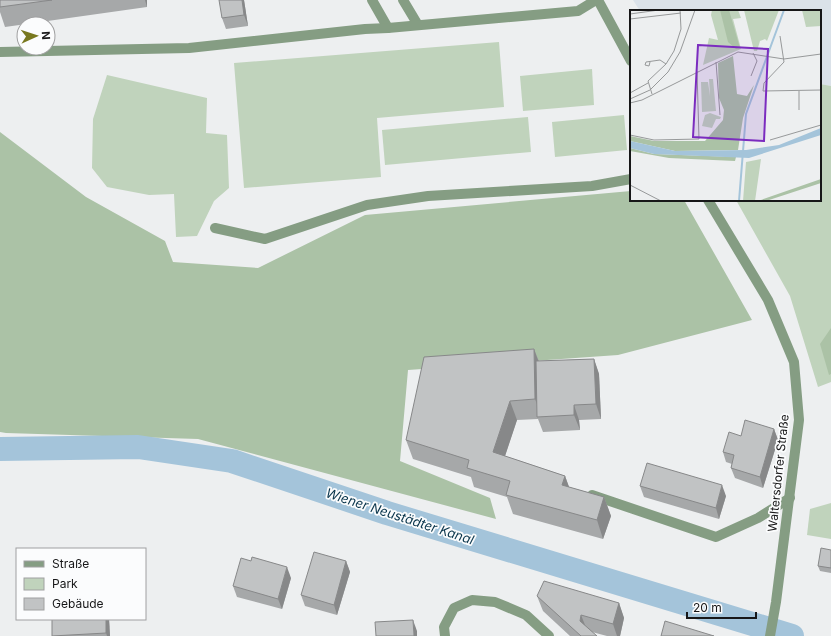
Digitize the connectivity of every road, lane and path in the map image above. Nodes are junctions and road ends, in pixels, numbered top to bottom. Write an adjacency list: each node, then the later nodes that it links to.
1 (372, 0): 5 (street)
2 (403, 0): 4 (street)
3 (597, 0): 4 (street); 7 (street)
4 (418, 26): 5 (street)
5 (388, 28): 6 (street)
6 (0, 52)
7 (630, 59)
8 (630, 179): 10 (street)
9 (709, 201): 12 (street, Waltersdorfer Straße)
10 (215, 228)
11 (583, 492): 12 (street)
12 (790, 498): 15 (street, Waltersdorfer Straße)
13 (445, 636): 14 (street)
14 (549, 636)
15 (770, 636)

